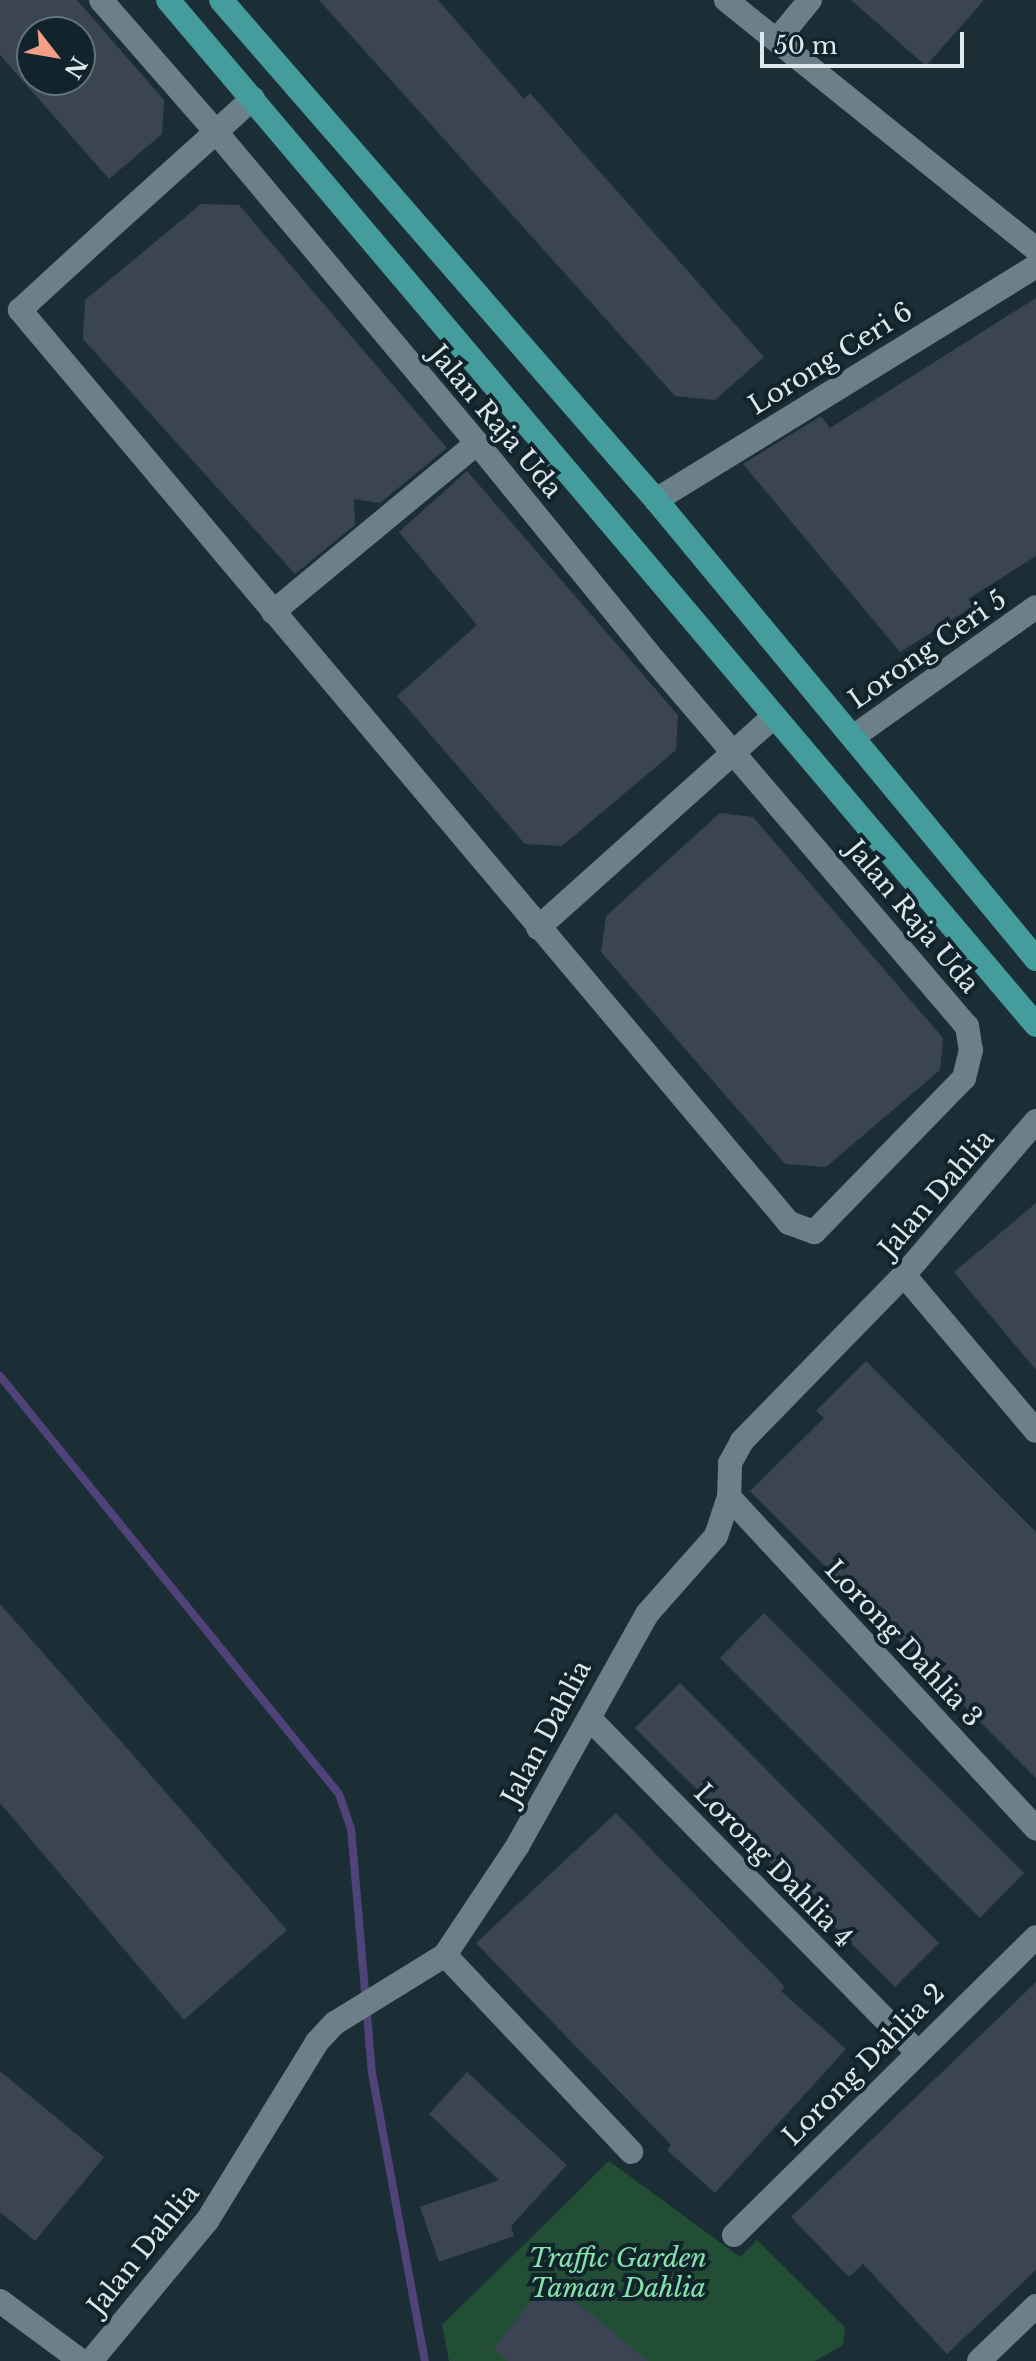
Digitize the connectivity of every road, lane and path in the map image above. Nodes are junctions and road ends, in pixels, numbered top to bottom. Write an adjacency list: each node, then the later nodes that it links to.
1 (101, 0): 8 (street, Jalan Raja Uda)
2 (168, 0): 7 (main road, Jalan Raja Uda)
3 (221, 0): 12 (main road)
4 (726, 0): 6 (street)
5 (810, 0): 6 (street)
6 (777, 40): 9 (street)
7 (253, 98): 8 (street); 15 (main road, Jalan Raja Uda)
8 (216, 132): 11 (street, Jalan Raja Uda); 14 (street, Jalan Raja Uda)
9 (1036, 249)
10 (1036, 266): 12 (street, Lorong Ceri 6)
11 (477, 443): 14 (street); 17 (street, Jalan Raja Uda)
12 (656, 500): 16 (main road)
13 (1036, 607): 16 (street, Lorong Ceri 5)
14 (273, 612): 18 (street, Jalan Raja Uda)
15 (773, 717): 17 (street); 20 (main road, Jalan Raja Uda)
16 (853, 737): 19 (main road)
17 (734, 752): 18 (street); 18 (street, Jalan Raja Uda)
18 (538, 928)
19 (1036, 959)
20 (1036, 1025)
21 (1036, 1121): 22 (street, Jalan Dahlia)
22 (904, 1275): 23 (street); 24 (street, Jalan Dahlia)
23 (1036, 1431)
24 (729, 1497): 25 (street, Jalan Dahlia); 26 (street, Lorong Dahlia 3)
25 (590, 1719): 28 (street, Jalan Dahlia); 29 (street, Lorong Dahlia 4)
26 (1036, 1829)
27 (1036, 1937): 29 (street, Lorong Dahlia 2)
28 (445, 1955): 30 (street); 36 (street, Jalan Dahlia)
29 (916, 2051): 31 (street, Lorong Dahlia 2)
30 (631, 2152)
31 (734, 2235)
32 (0, 2301): 35 (street)
33 (1036, 2306): 34 (street)
34 (992, 2357)
35 (81, 2361)
36 (91, 2361)

